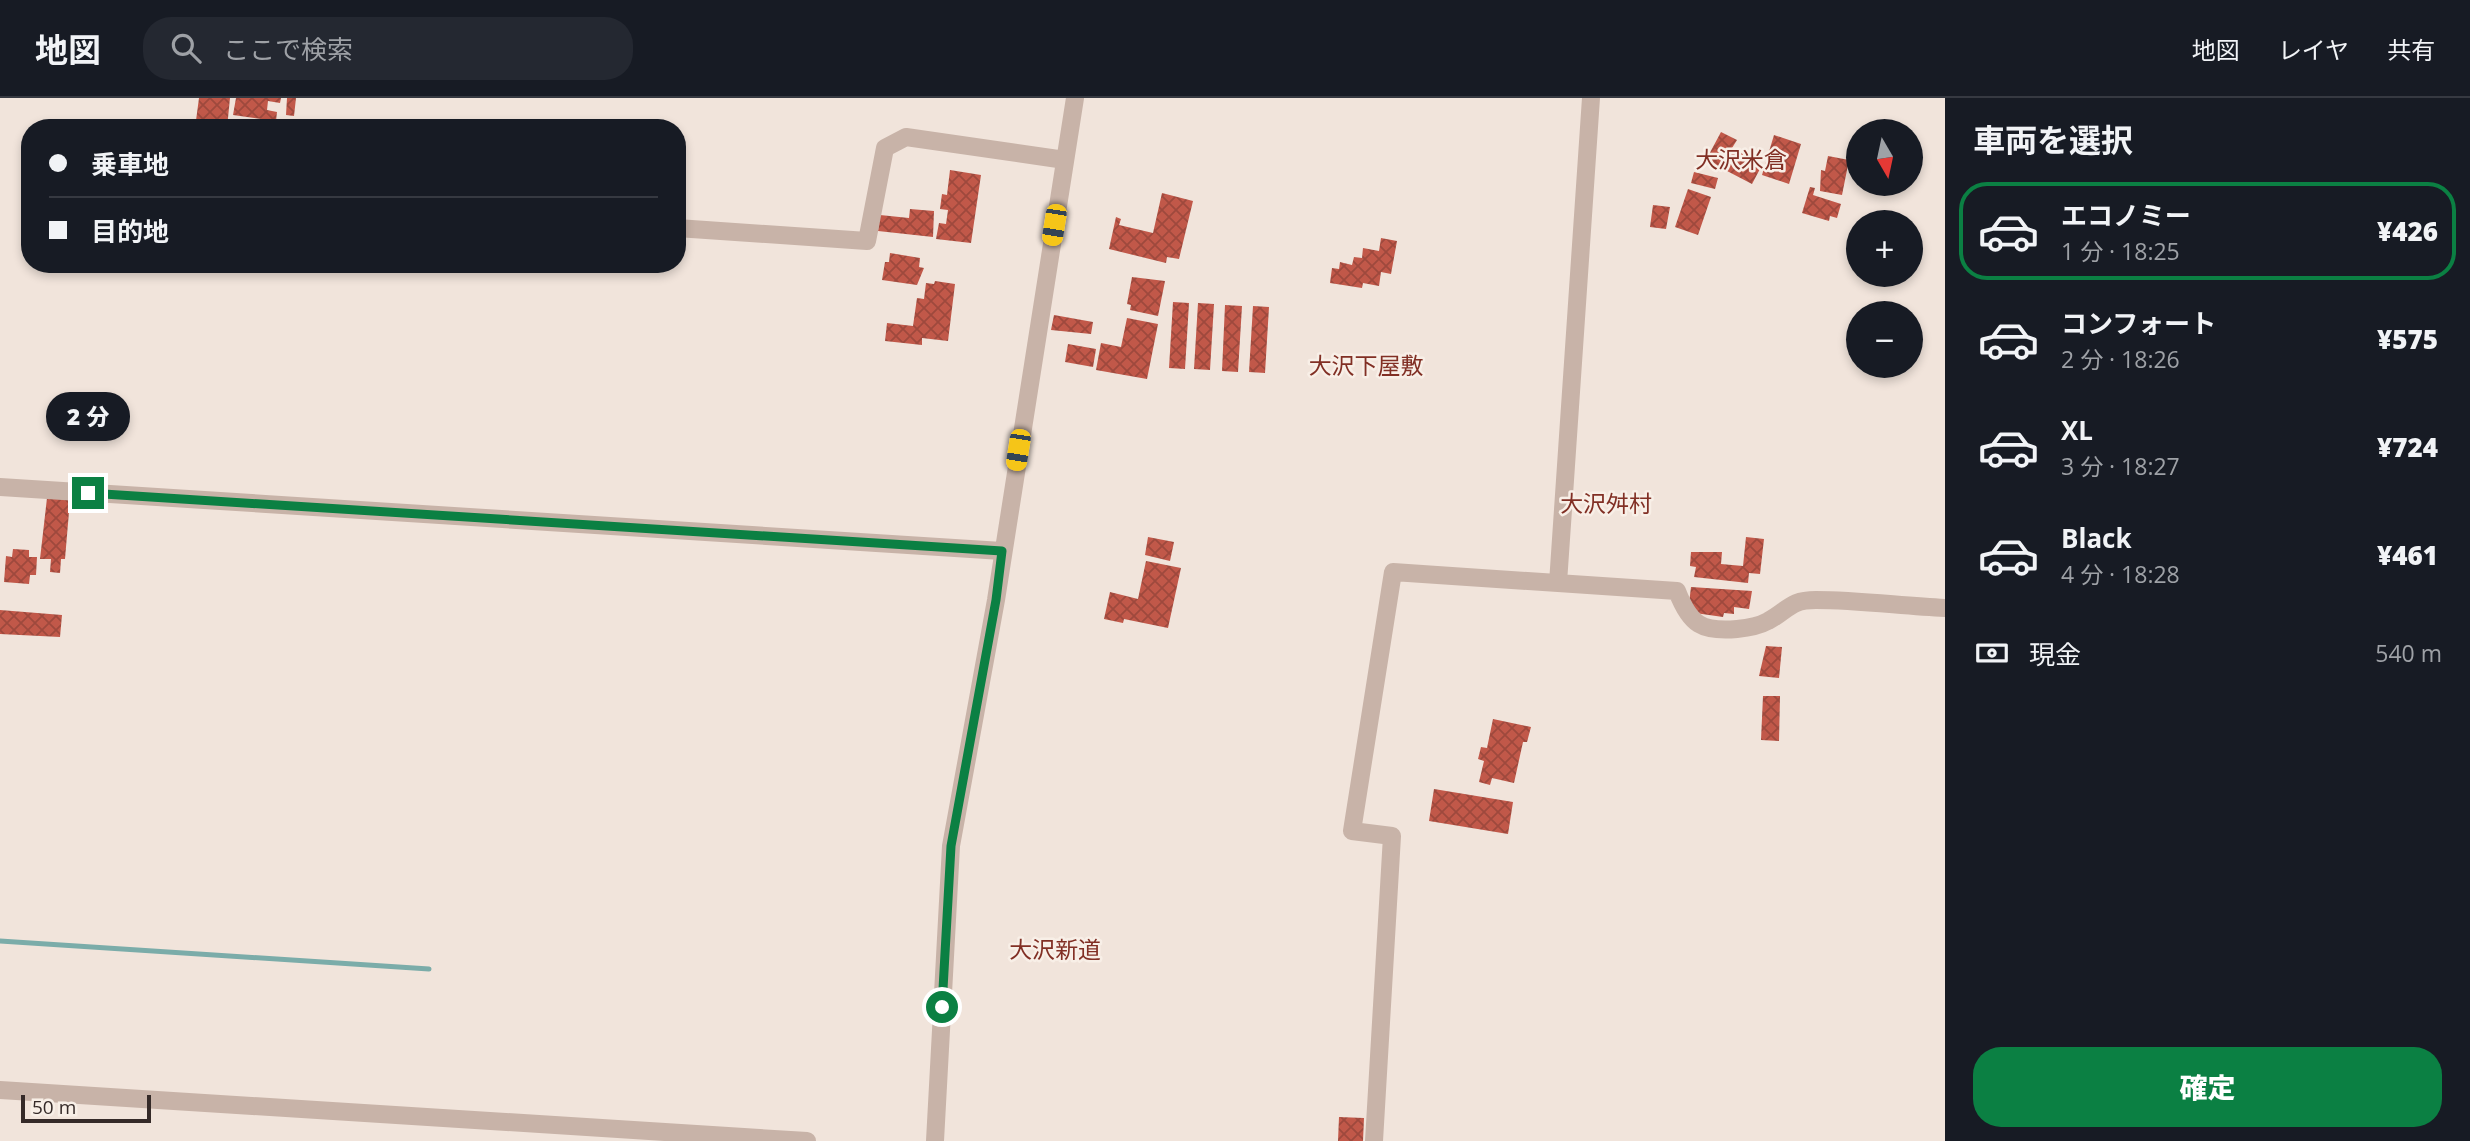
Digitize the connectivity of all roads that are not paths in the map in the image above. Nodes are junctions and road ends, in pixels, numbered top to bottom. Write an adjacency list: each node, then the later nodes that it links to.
1 (1075, 98): 3 (street)
2 (1591, 98): 7 (street)
3 (1065, 160): 4 (street); 6 (street)
4 (686, 229)
5 (0, 487): 6 (street)
6 (1002, 551): 11 (street)
7 (1558, 583): 8 (street); 12 (street)
8 (1945, 608)
9 (0, 1090): 10 (street)
10 (807, 1141)
11 (935, 1141)
12 (1374, 1141)

